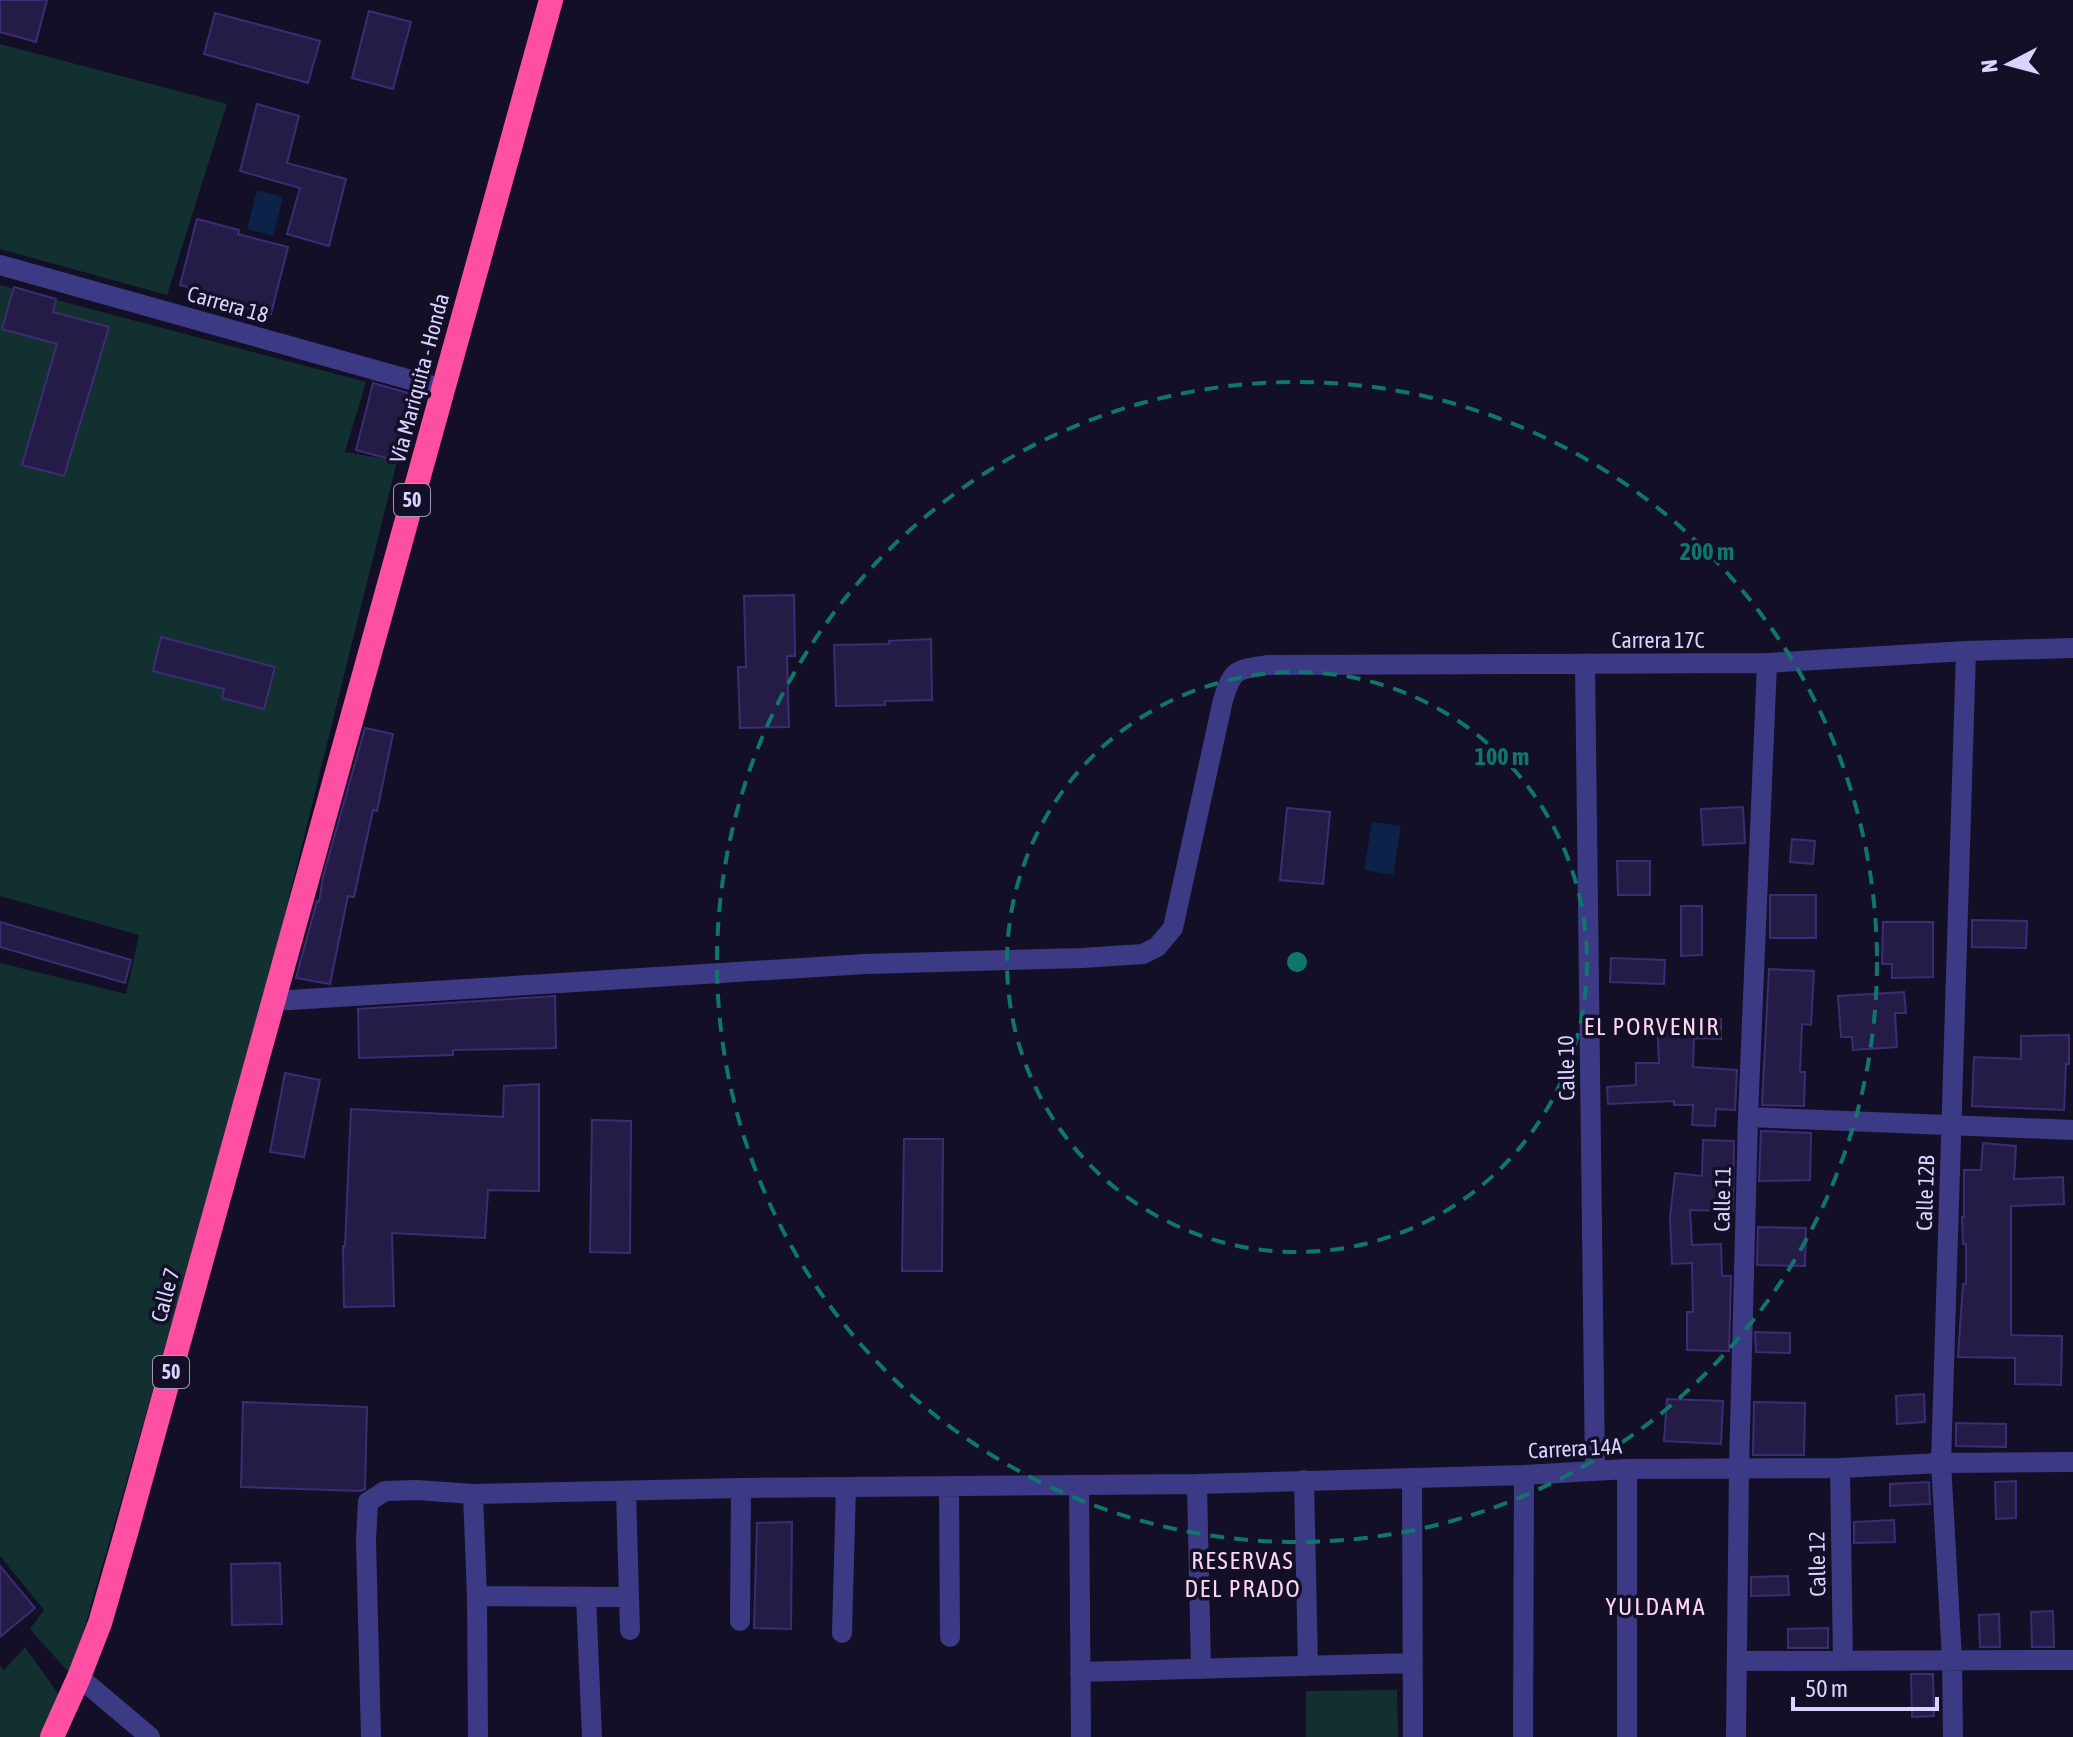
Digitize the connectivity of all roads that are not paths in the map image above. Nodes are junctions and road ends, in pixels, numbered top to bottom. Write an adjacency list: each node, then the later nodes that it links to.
1 (551, 0): 3 (highway, Vía Mariquita - Honda / 50)
2 (0, 265): 3 (street, Carrera 18)
3 (443, 389): 8 (highway, Vía Mariquita - Honda / 50)
4 (2073, 648): 5 (street, Carrera 17C)
5 (1966, 651): 6 (street, Carrera 17C); 10 (street, Calle 12B)
6 (1767, 663): 7 (street, Carrera 17C); 9 (street, Calle 11)
7 (1585, 664): 8 (street, Carrera 17C); 17 (street, Calle 10)
8 (274, 1001): 43 (highway, Calle 7 / 50)
9 (1748, 1117): 10 (street); 14 (street, Calle 11)
10 (1951, 1124): 11 (street); 13 (street, Calle 12B)
11 (2073, 1130)
12 (2073, 1462): 13 (street, Carrera 14A)
13 (1941, 1463): 15 (street, Carrera 14A); 35 (street, Calle 12B)
14 (1739, 1467): 15 (street, Carrera 14A); 16 (street, Carrera 14A); 38 (street, Calle 11)
15 (1840, 1468): 36 (street, Calle 12)
16 (1627, 1469): 17 (street, Carrera 14A); 52 (street)
17 (1595, 1471): 18 (street, Carrera 14A)
18 (1524, 1475): 19 (street, Carrera 14A); 51 (street)
19 (1412, 1478): 20 (street, Carrera 14A); 39 (street)
20 (1304, 1480): 21 (street, Carrera 14A); 40 (street)
21 (1197, 1484): 22 (street, Carrera 14A); 41 (street)
22 (1079, 1486): 24 (street, Carrera 14A); 42 (street)
23 (846, 1487): 24 (street, Carrera 14A); 25 (street, Carrera 14A); 33 (street)
24 (949, 1487): 34 (street)
25 (741, 1488): 26 (street, Carrera 14A); 31 (street)
26 (626, 1491): 27 (street, Carrera 14A); 30 (street)
27 (473, 1494): 28 (street); 46 (street, Carrera 14A)
28 (477, 1596): 29 (street); 47 (street)
29 (586, 1597): 30 (street); 48 (street)
30 (629, 1597): 32 (street)
31 (740, 1621)
32 (630, 1630)
33 (842, 1633)
34 (950, 1637)
35 (1952, 1659): 36 (street); 37 (street); 54 (street, Calle 12B)
36 (1843, 1660): 38 (street)
37 (2073, 1660)
38 (1737, 1661): 53 (street, Calle 11)
39 (1413, 1663): 40 (street); 50 (street)
40 (1308, 1666): 41 (street)
41 (1201, 1669): 42 (street)
42 (1080, 1672): 49 (street)
43 (79, 1677): 44 (highway, Calle 7 / 50); 45 (street)
44 (52, 1737)
45 (150, 1737)
46 (371, 1737)
47 (478, 1737)
48 (592, 1737)
49 (1081, 1737)
50 (1413, 1737)
51 (1523, 1737)
52 (1627, 1737)
53 (1736, 1737)
54 (1953, 1737)

